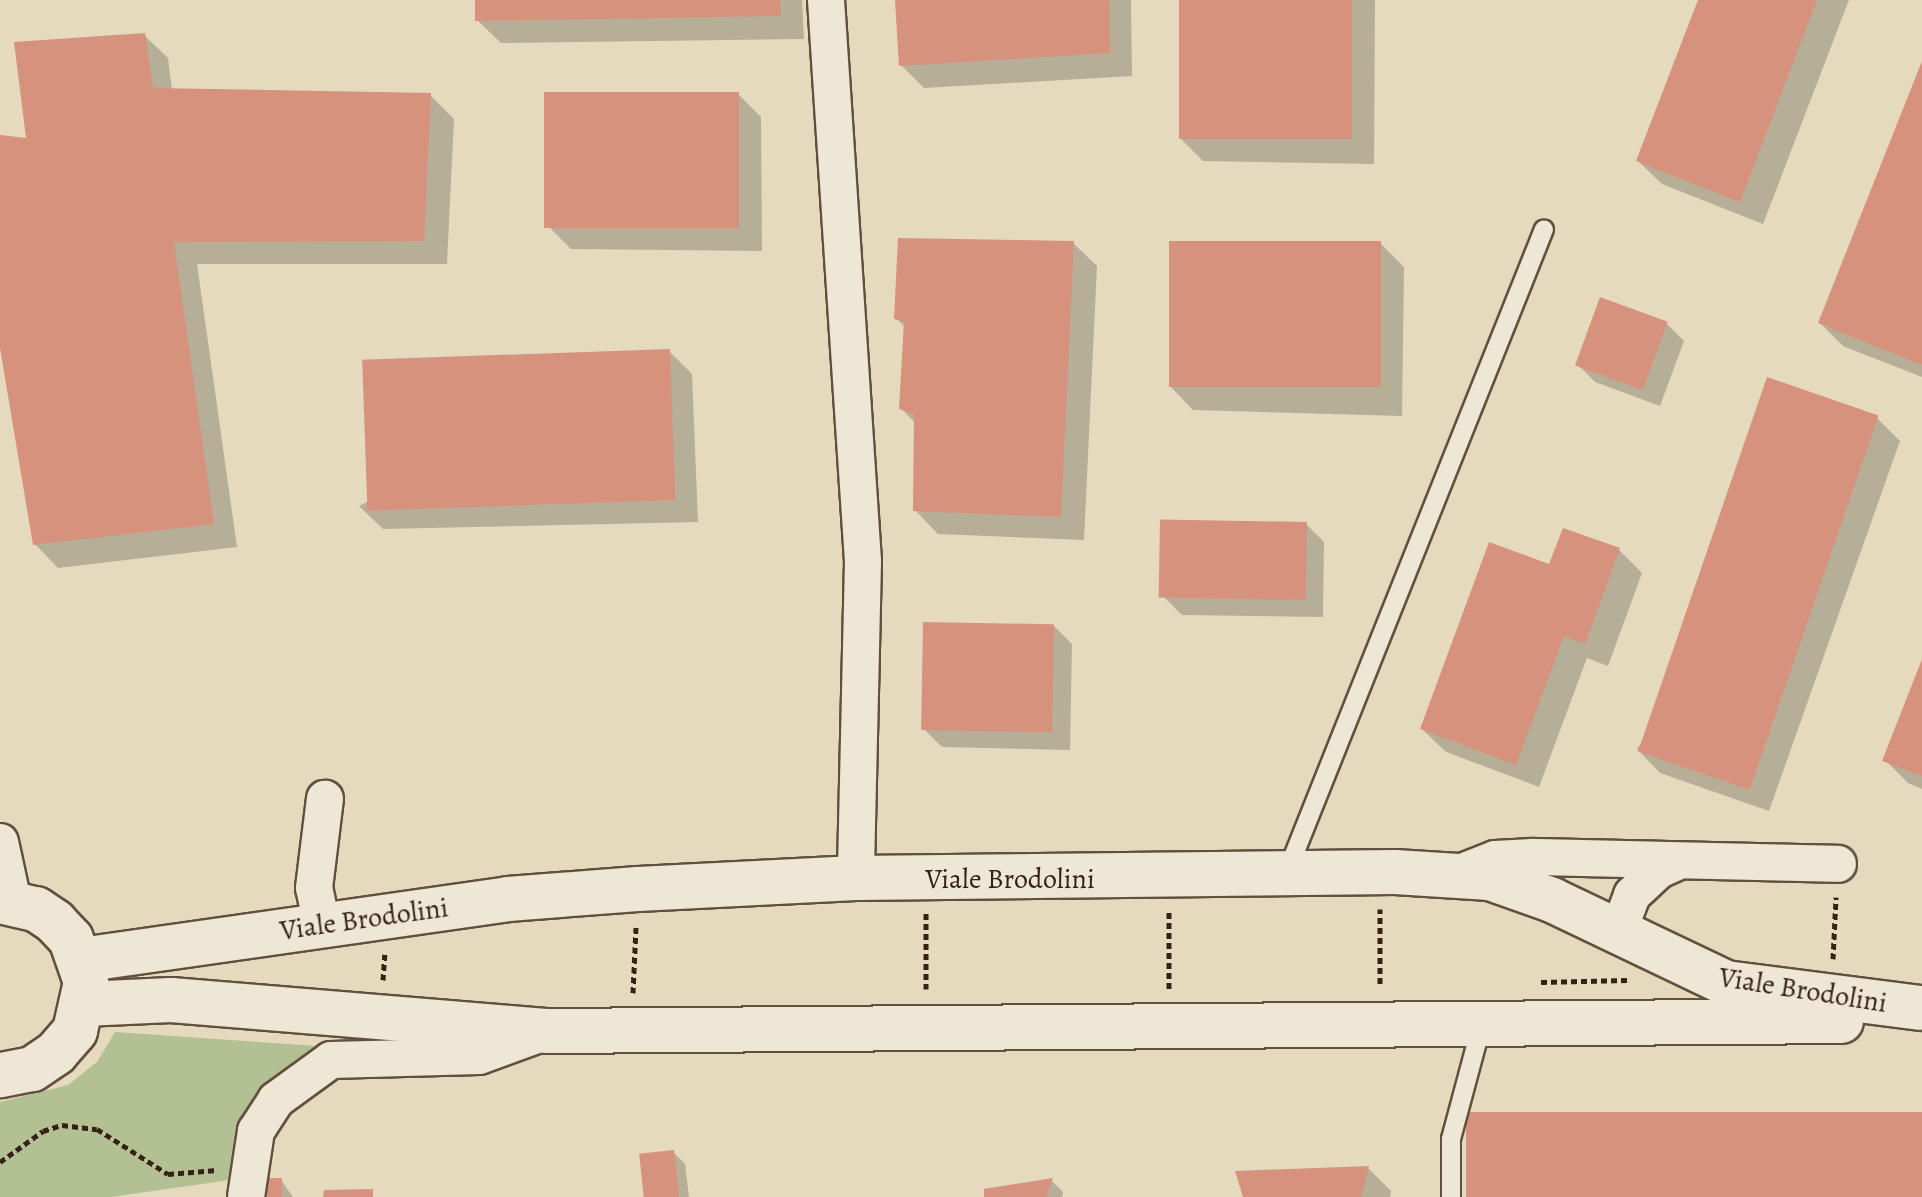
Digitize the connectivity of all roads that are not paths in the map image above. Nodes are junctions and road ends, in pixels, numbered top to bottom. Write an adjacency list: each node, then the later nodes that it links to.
1 (826, 0): 9 (street)
2 (1544, 229): 7 (lane)
3 (325, 799): 11 (street)
4 (0, 842): 10 (street)
5 (1675, 863): 6 (street); 8 (street); 12 (street)
6 (1838, 864)
7 (1287, 873): 8 (street, Viale Brodolini); 9 (street, Viale Brodolini)
8 (1455, 874): 12 (street, Viale Brodolini)
9 (856, 878): 11 (street, Viale Brodolini)
10 (6, 902): 13 (street)
11 (322, 925): 13 (street, Viale Brodolini)
12 (1618, 932): 15 (street, Viale Brodolini)
13 (81, 960): 14 (street)
14 (84, 1004): 17 (street, Viale Brodolini); 18 (street)
15 (1921, 1008): 16 (street, Viale Brodolini)
16 (1481, 1027): 17 (street, Viale Brodolini); 20 (lane)
17 (549, 1031): 19 (street)
18 (0, 1075)
19 (247, 1180)
20 (1451, 1197)

